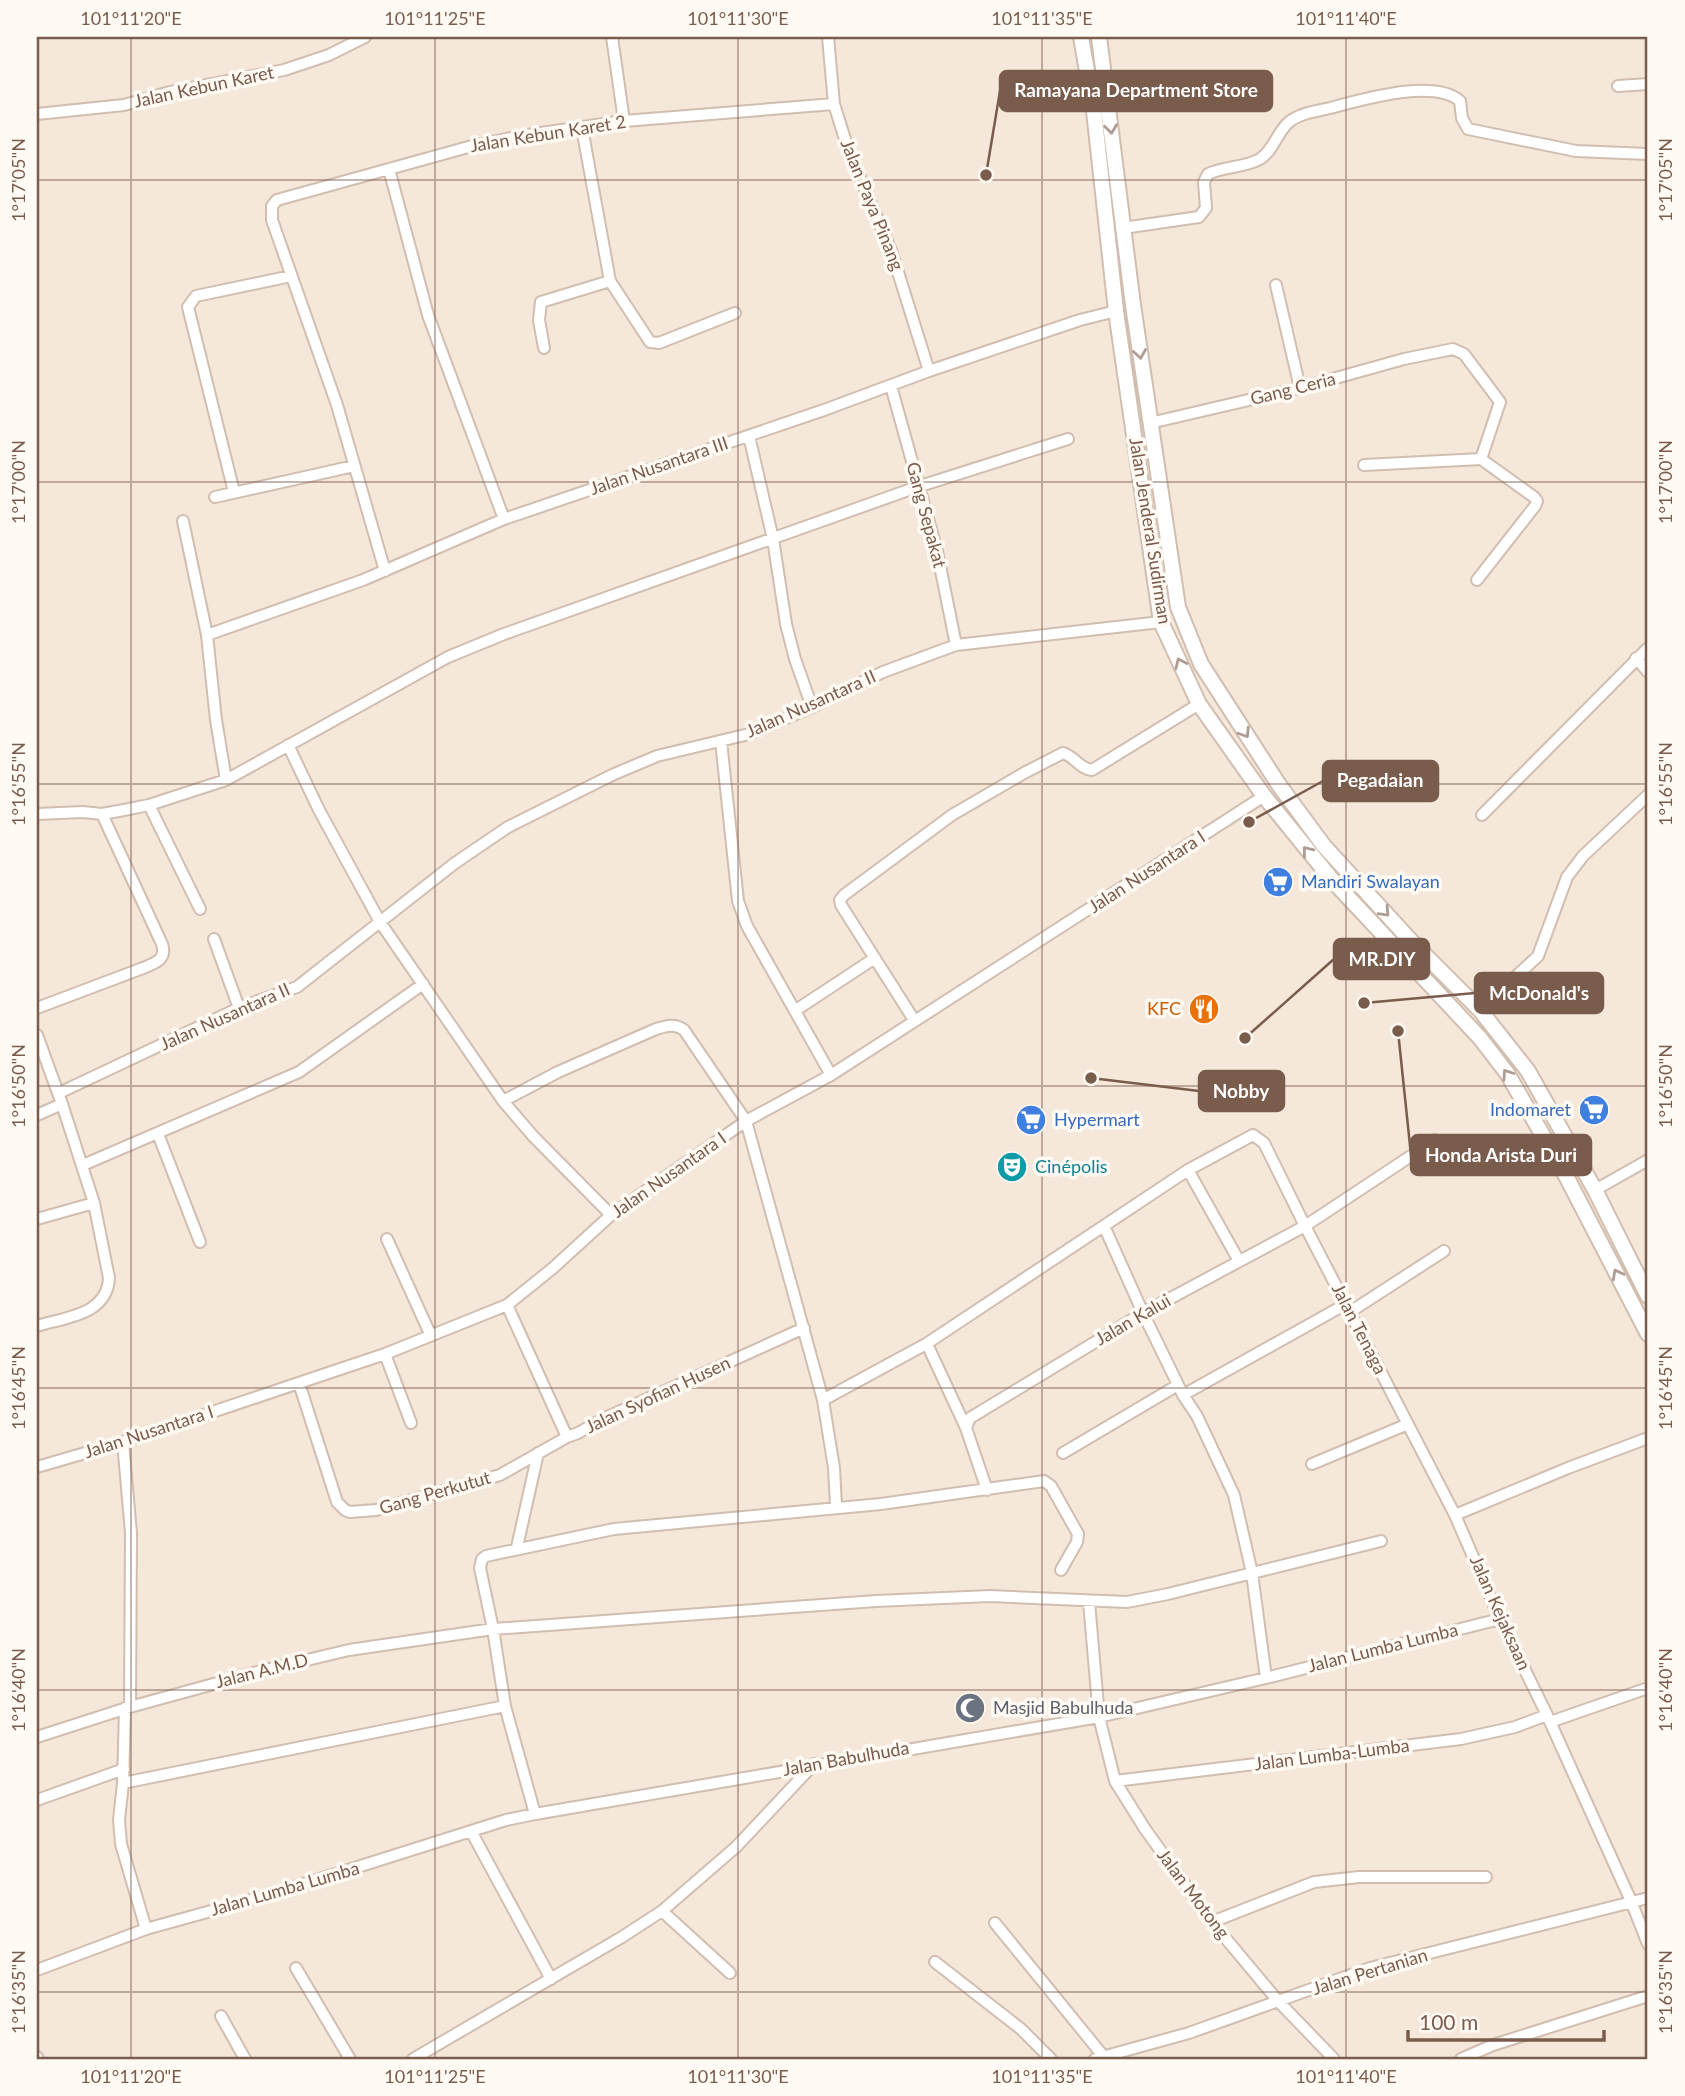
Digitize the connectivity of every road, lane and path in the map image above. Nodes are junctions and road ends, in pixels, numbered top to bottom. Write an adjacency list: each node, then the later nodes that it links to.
1 (365, 37): 9 (street, Jalan Kebun Karet)
2 (611, 37): 10 (street)
3 (828, 37): 8 (street, Jalan Paya Pinang)
4 (1081, 37): 18 (street, Jalan Jenderal Sudirman)
5 (1099, 37): 14 (street, Jalan Jenderal Sudirman, one-way to 14)
6 (1648, 84): 7 (street)
7 (1618, 86)
8 (834, 104): 10 (street, Jalan Kebun Karet 2); 21 (street, Jalan Paya Pinang)
9 (37, 114)
10 (624, 121): 11 (street, Jalan Kebun Karet 2)
11 (582, 128): 13 (street, Jalan Kebun Karet 2); 16 (street)
12 (1648, 154): 14 (street)
13 (389, 169): 15 (street, Jalan Kebun Karet 2); 35 (street)
14 (1123, 228): 24 (street, Jalan Jenderal Sudirman, one-way to 24)
15 (291, 276): 31 (street); 33 (street)
16 (610, 281): 19 (street); 20 (street)
17 (1276, 285): 23 (street)
18 (1116, 311): 21 (street, Jalan Nusantara III); 28 (street, Jalan Jenderal Sudirman)
19 (735, 313)
20 (544, 348)
21 (929, 371): 22 (street, Jalan Nusantara III)
22 (891, 386): 25 (street, Jalan Nusantara III); 32 (street, Gang Sepakat)
23 (1300, 388): 24 (street, Gang Ceria); 29 (street, Gang Ceria)
24 (1150, 423): 26 (street, Jalan Jenderal Sudirman)
25 (749, 436): 35 (street, Jalan Nusantara III); 37 (street)
26 (1152, 438): 28 (street); 65 (street, Jalan Jenderal Sudirman, one-way to 65)
27 (1068, 439): 32 (street)
28 (1135, 441): 40 (street, Jalan Jenderal Sudirman)
29 (1481, 460): 30 (street); 39 (street)
30 (1364, 465)
31 (354, 466): 33 (street); 38 (street)
32 (917, 487): 37 (street); 42 (street, Gang Sepakat)
33 (234, 492): 34 (street)
34 (215, 497)
35 (505, 519): 38 (street, Jalan Nusantara III)
36 (183, 521): 41 (street)
37 (773, 539): 47 (street); 49 (street)
38 (385, 571): 41 (street, Jalan Nusantara III)
39 (1477, 580)
40 (1161, 622): 42 (street, Jalan Nusantara II); 46 (street, Jalan Jenderal Sudirman, one-way to 40)
41 (206, 635): 50 (street)
42 (956, 645): 47 (street, Jalan Nusantara II)
43 (1648, 648): 44 (street)
44 (1636, 658): 45 (street); 56 (street)
45 (1648, 672)
46 (1199, 704): 52 (street, Jalan Jenderal Sudirman); 60 (street)
47 (813, 707): 48 (street, Jalan Nusantara II)
48 (721, 741): 58 (street, Jalan Nusantara II); 64 (street)
49 (288, 745): 50 (street); 58 (street)
50 (226, 780): 53 (street)
51 (1648, 795): 65 (street)
52 (1264, 796): 66 (street, Jalan Nusantara I); 74 (street, Jalan Jenderal Sudirman, one-way to 52)
53 (149, 806): 55 (street); 57 (street)
54 (37, 814): 55 (street)
55 (102, 814): 62 (street)
56 (1482, 816)
57 (200, 909)
58 (380, 922): 61 (street); 63 (street, Jalan Nusantara II)
59 (214, 939): 63 (street)
60 (875, 958): 64 (street); 66 (street)
61 (423, 984): 70 (street); 75 (street)
62 (37, 1008)
63 (239, 1008): 69 (street, Jalan Nusantara II)
64 (796, 1010): 68 (street)
65 (1480, 1010): 73 (street, Jalan Jenderal Sudirman)
66 (914, 1020): 68 (street, Jalan Nusantara I)
67 (37, 1035): 69 (street)
68 (831, 1075): 72 (street, Jalan Nusantara I)
69 (61, 1098): 71 (street, Jalan Nusantara II); 78 (street)
70 (503, 1101): 72 (street); 82 (street)
71 (37, 1115)
72 (746, 1121): 82 (street, Jalan Nusantara I); 95 (street)
73 (1557, 1122): 74 (street); 80 (street, Jalan Jenderal Sudirman)
74 (1541, 1129): 96 (street, Jalan Jenderal Sudirman, one-way to 74)
75 (158, 1134): 78 (street); 87 (street)
76 (1435, 1140): 85 (street, Jalan Kalui)
77 (1648, 1160): 80 (street)
78 (83, 1165): 81 (street)
79 (1188, 1170): 84 (street); 85 (street, Jalan Tenaga); 89 (street)
80 (1595, 1190): 90 (street, Jalan Jenderal Sudirman)
81 (94, 1203): 83 (street); 94 (street)
82 (611, 1215): 91 (street, Jalan Nusantara I)
83 (37, 1219)
84 (1104, 1226): 93 (street); 98 (street)
85 (1305, 1226): 89 (street, Jalan Kalui); 92 (street, Jalan Tenaga)
86 (387, 1239): 97 (street)
87 (200, 1242)
88 (1444, 1251): 92 (street)
89 (1239, 1261): 93 (street, Jalan Kalui)
90 (1648, 1296)
91 (507, 1305): 97 (street, Jalan Nusantara I); 106 (street, Jalan Syofian Husen)
92 (1348, 1308): 101 (street); 104 (street, Jalan Tenaga)
93 (1143, 1313): 101 (street); 105 (street, Jalan Kalui)
94 (37, 1326)
95 (804, 1328): 102 (street); 106 (street, Jalan Syofian Husen)
96 (1648, 1334)
97 (431, 1336): 99 (street, Jalan Nusantara I)
98 (927, 1344): 102 (street); 105 (street)
99 (385, 1354): 100 (street, Jalan Nusantara I); 103 (street)
100 (299, 1382): 108 (street, Jalan Nusantara I); 109 (street, Gang Perkutut)
101 (1181, 1390): 110 (street); 119 (street)
102 (823, 1400): 114 (street)
103 (411, 1423)
104 (1408, 1424): 111 (street); 115 (street, Jalan Tenaga)
105 (966, 1425): 113 (street)
106 (567, 1437): 109 (street, Gang Perkutut)
107 (1648, 1438): 115 (street)
108 (123, 1442): 112 (street, Jalan Nusantara I); 126 (street)
109 (538, 1453): 117 (street)
110 (1063, 1453)
111 (1312, 1464)
112 (37, 1467)
113 (987, 1490): 114 (street); 118 (street)
114 (836, 1506): 117 (street)
115 (1455, 1515): 121 (street, Jalan Kejaksaan)
116 (1381, 1541): 119 (street, Jalan A.M.D)
117 (517, 1548): 122 (street)
118 (1061, 1570)
119 (1252, 1573): 120 (street, Jalan A.M.D); 123 (street)
120 (1089, 1602): 122 (street, Jalan A.M.D); 127 (street, Jalan Motong)
121 (1500, 1619): 123 (street, Jalan Lumba Lumba); 128 (street, Jalan Kejaksaan)
122 (493, 1629): 125 (street); 126 (street, Jalan A.M.D)
123 (1266, 1678): 127 (street, Jalan Babulhuda)
124 (1648, 1688): 128 (street, Jalan Lumba-Lumba)
125 (505, 1706): 133 (street); 135 (street)
126 (127, 1707): 129 (street, Jalan A.M.D); 131 (street)
127 (1099, 1717): 130 (street, Jalan Babulhuda); 132 (street, Jalan Motong)
128 (1549, 1718): 132 (street, Jalan Lumba-Lumba); 139 (street, Jalan Kejaksaan)
129 (37, 1737)
130 (815, 1764): 135 (street, Jalan Babulhuda); 140 (street)
131 (124, 1769): 133 (street); 134 (street)
132 (1115, 1781): 141 (street, Jalan Motong)
133 (123, 1783): 143 (street)
134 (37, 1800)
135 (535, 1814): 136 (street, Jalan Lumba Lumba)
136 (471, 1831): 143 (street, Jalan Lumba Lumba); 149 (street)
137 (1486, 1877): 141 (street)
138 (1648, 1898): 139 (street, Jalan Pertanian)
139 (1632, 1901): 144 (street, Jalan Kejaksaan); 151 (street, Jalan Pertanian)
140 (662, 1911): 148 (street); 149 (street)
141 (1212, 1922): 151 (street, Jalan Motong)
142 (995, 1923): 153 (street)
143 (146, 1929): 147 (street, Jalan Lumba Lumba)
144 (1648, 1944)
145 (935, 1962): 157 (street)
146 (296, 1968): 155 (street)
147 (37, 1970)
148 (730, 1973)
149 (551, 1979): 156 (street)
150 (1648, 1996): 159 (street)
151 (1278, 2001): 153 (street, Jalan Pertanian); 158 (street, Jalan Motong)
152 (221, 2016): 154 (street)
153 (1099, 2058)
154 (245, 2059)
155 (350, 2059)
156 (413, 2059)
157 (1051, 2059)
158 (1334, 2059)
159 (1461, 2059)

